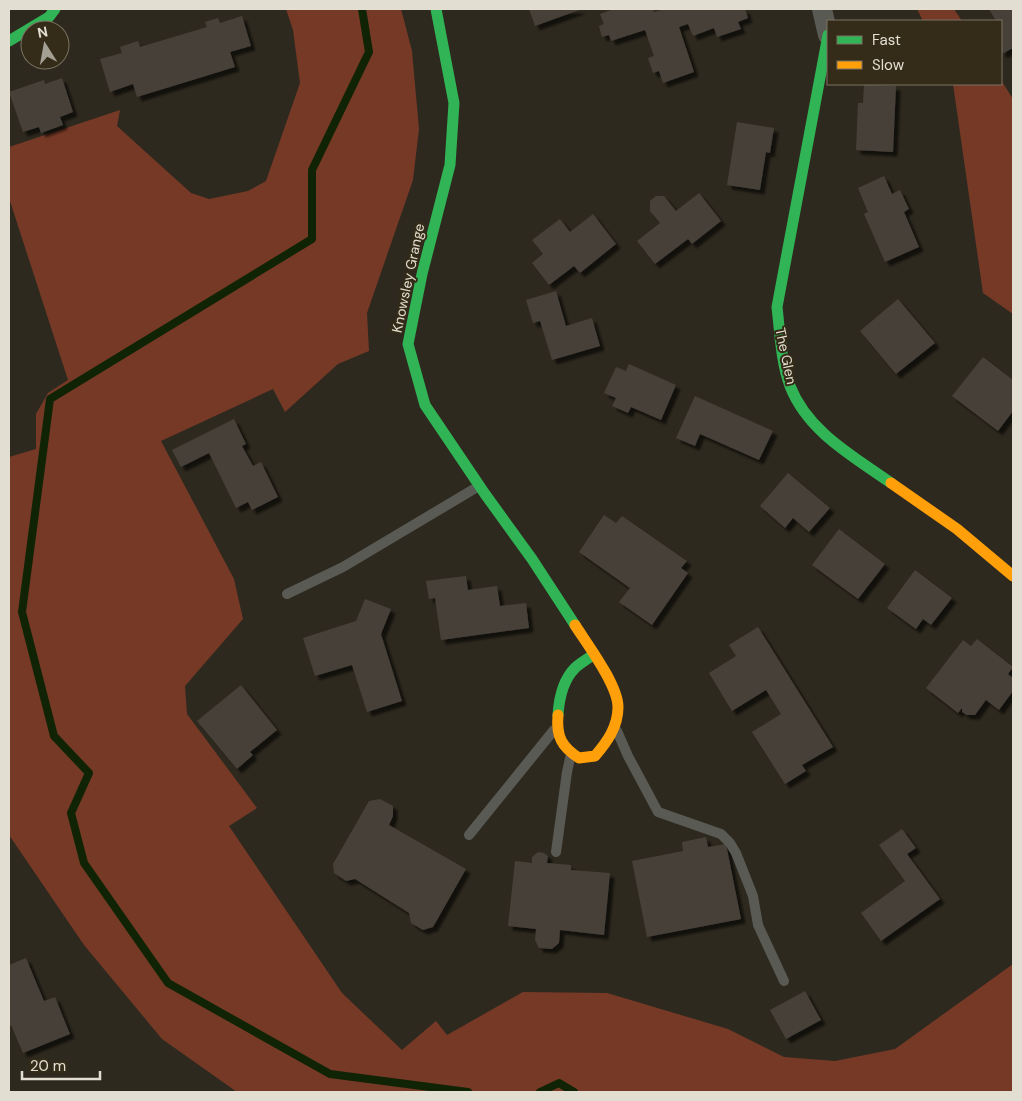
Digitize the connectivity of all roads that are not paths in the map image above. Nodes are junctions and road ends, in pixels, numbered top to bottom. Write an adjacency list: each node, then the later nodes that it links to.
1 (55, 9): 6 (street)
2 (436, 9): 7 (street, Knowsley Grange)
3 (822, 9): 4 (street, The Glen)
4 (827, 31)
5 (827, 40): 8 (street, The Glen)
6 (9, 41)
7 (480, 486): 9 (lane); 10 (street, Knowsley Grange)
8 (1013, 576)
9 (287, 594)
10 (594, 654): 11 (street, Knowsley Grange); 12 (street)
11 (615, 725): 13 (street, Knowsley Grange); 16 (lane)
12 (557, 727): 13 (street); 14 (lane)
13 (572, 753): 15 (lane)
14 (469, 835)
15 (556, 852)
16 (784, 981)

